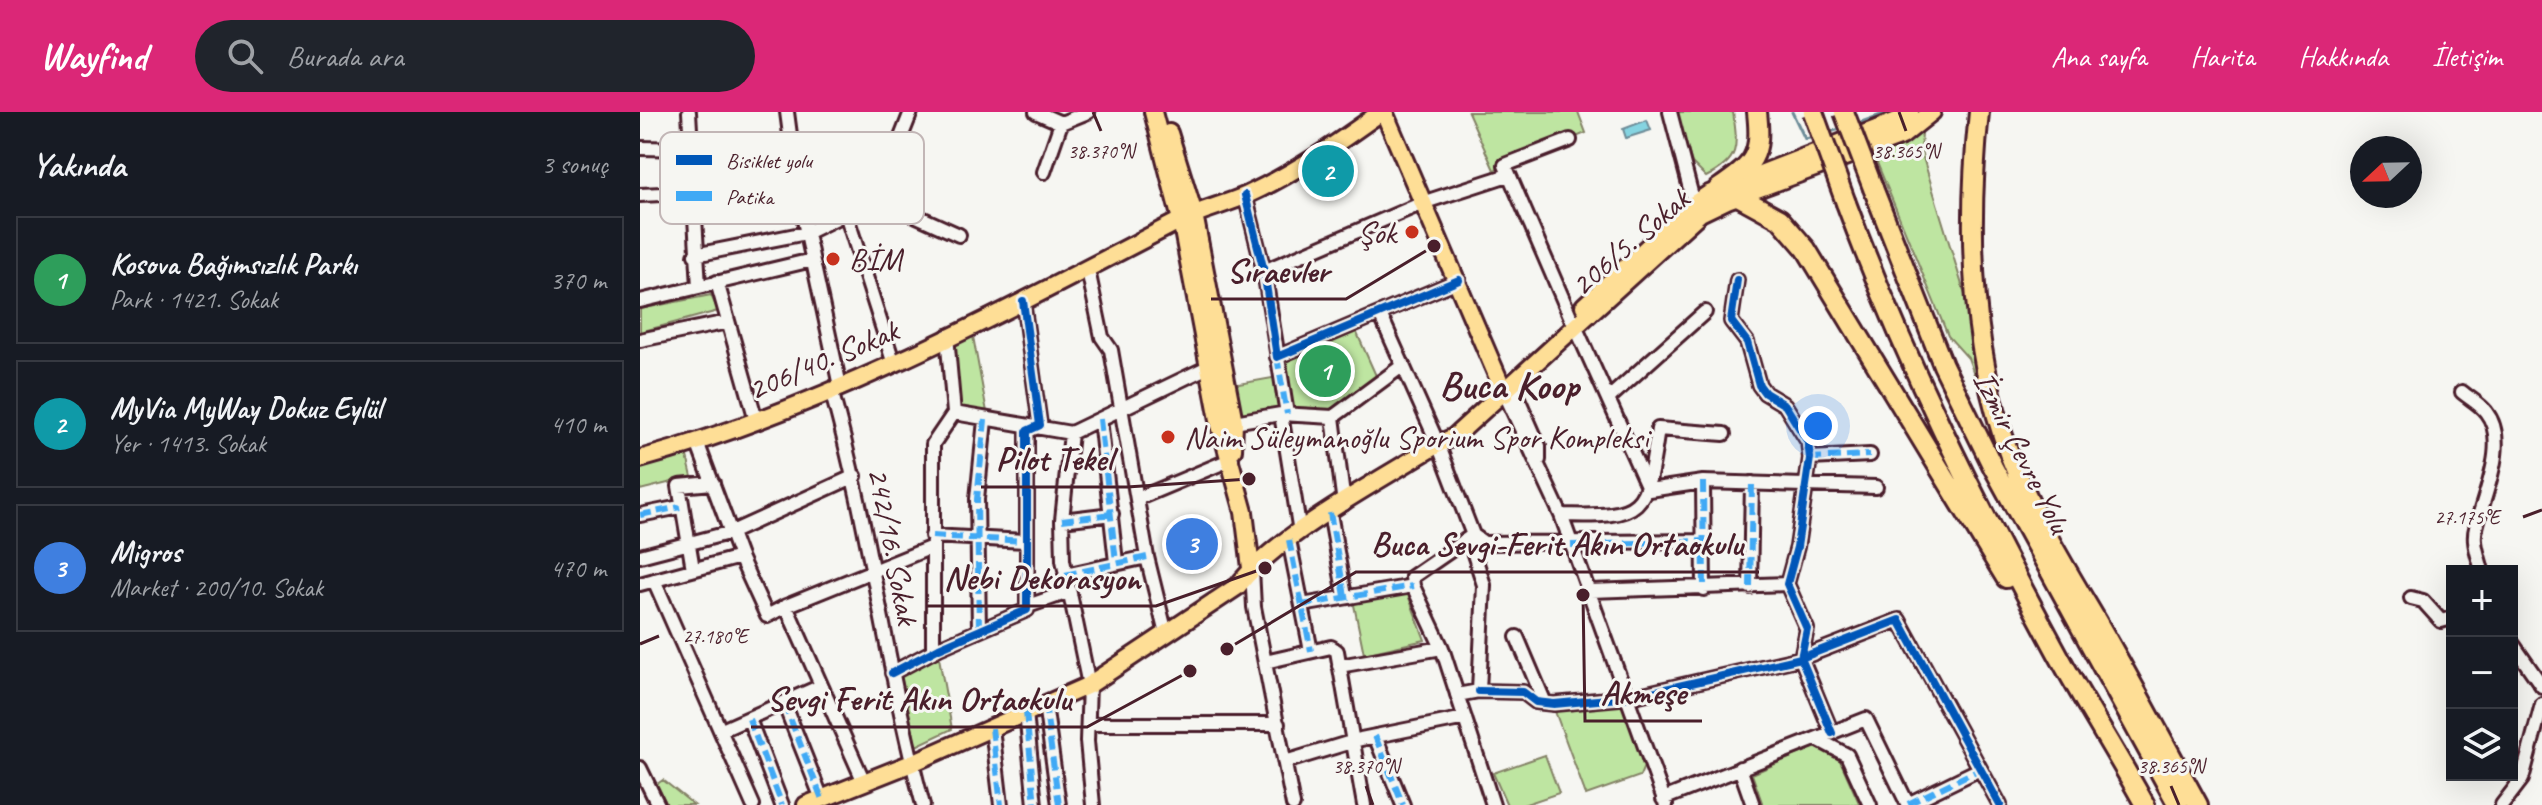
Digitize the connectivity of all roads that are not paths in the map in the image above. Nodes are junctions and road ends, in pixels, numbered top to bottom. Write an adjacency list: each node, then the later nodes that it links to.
1 (689, 112): 17 (street)
2 (787, 112): 18 (street, 242/16. Sokak)
3 (911, 112): 19 (street)
4 (1036, 112): 16 (street)
5 (1088, 112): 16 (street)
6 (1153, 112): 32 (main road)
7 (1163, 112): 32 (main road)
8 (1383, 112): 28 (main road); 30 (main road)
9 (1670, 112): 31 (street)
10 (1757, 112): 25 (highway)
11 (1813, 112): 132 (highway, İzmir Çevre Yolu, bridge)
12 (1844, 112): 185 (highway, İzmir Çevre Yolu, bridge)
13 (1910, 112): 25 (main road, 206/5. Sokak)
14 (1932, 112): 29 (main road, 206/5. Sokak)
15 (1979, 112): 186 (highway)
16 (1061, 123): 23 (street)
17 (690, 132)
18 (790, 132)
19 (903, 132)
20 (1570, 140): 24 (street)
21 (640, 148): 22 (street)
22 (660, 148)
23 (1044, 172)
24 (1508, 175): 30 (street); 53 (street)
25 (1718, 189): 31 (main road, 206/5. Sokak)
26 (640, 195): 27 (street)
27 (660, 195)
28 (1245, 195): 32 (main road); 43 (street)
29 (1738, 196): 53 (main road, 206/5. Sokak); 132 (highway)
30 (1425, 202): 43 (street); 44 (main road)
31 (1694, 204): 53 (main road, 206/5. Sokak)
32 (1187, 217): 42 (main road); 58 (main road); 71 (main road)
33 (924, 219): 39 (street)
34 (693, 224): 40 (street)
35 (804, 224): 38 (street, 242/16. Sokak)
36 (825, 224): 38 (street)
37 (849, 224): 57 (street)
38 (806, 233): 40 (street); 41 (street, 242/16. Sokak)
39 (959, 235)
40 (695, 255): 47 (street)
41 (812, 260): 46 (street); 61 (street, 242/16. Sokak)
42 (1088, 270): 49 (main road, 206/40. Sokak); 64 (street)
43 (1264, 271): 56 (street)
44 (1459, 280): 51 (street); 60 (main road)
45 (1737, 280): 78 (street)
46 (717, 282): 47 (street); 52 (street)
47 (699, 287): 48 (street)
48 (640, 301)
49 (1023, 301): 54 (main road, 206/40. Sokak); 72 (street)
50 (1705, 312): 63 (street)
51 (1380, 314): 56 (street); 59 (street)
52 (728, 322): 55 (street); 69 (street)
53 (1574, 323): 60 (main road, 206/5. Sokak); 63 (street)
54 (947, 336): 57 (main road, 206/40. Sokak); 65 (street)
55 (640, 340)
56 (1277, 357): 66 (street)
57 (893, 361): 61 (main road, 206/40. Sokak)
58 (1210, 366): 64 (street); 80 (main road)
59 (1402, 366): 67 (street); 76 (street)
60 (1507, 385): 76 (main road, 206/5. Sokak); 93 (street)
61 (835, 388): 69 (main road, 206/40. Sokak); 81 (street, 242/16. Sokak)
62 (2462, 392): 108 (street)
63 (1609, 398): 87 (street)
64 (1123, 406): 68 (street); 88 (street)
65 (954, 413): 70 (street); 101 (street)
66 (1284, 414): 67 (street); 71 (street); 97 (street)
67 (1333, 417): 90 (street)
68 (1100, 419): 73 (street); 91 (street)
69 (756, 420): 75 (main road, 206/40. Sokak)
70 (985, 420): 72 (street); 98 (street)
71 (1234, 422): 80 (main road)
72 (1040, 425): 73 (street); 99 (street)
73 (1071, 433): 94 (street)
74 (1724, 434): 87 (street)
75 (697, 442): 79 (main road, 206/40. Sokak); 83 (street)
76 (1438, 444): 90 (main road, 206/5. Sokak); 96 (street)
77 (1870, 455): 78 (street)
78 (1810, 458): 85 (street)
79 (640, 459)
80 (1232, 459): 88 (street); 109 (main road)
81 (855, 476): 95 (street); 111 (street, 242/16. Sokak)
82 (1703, 482): 84 (street); 87 (street); 100 (street)
83 (713, 483): 89 (street); 95 (street)
84 (1752, 483): 85 (street); 117 (street)
85 (1805, 487): 86 (street); 115 (street)
86 (1876, 487)
87 (1649, 490): 93 (street)
88 (1139, 498): 106 (street)
89 (680, 507): 92 (street); 103 (street)
90 (1337, 509): 97 (main road, 206/5. Sokak); 121 (street)
91 (1112, 514): 94 (street); 107 (street)
92 (640, 515)
93 (1561, 515): 102 (street)
94 (1062, 520): 112 (street)
95 (732, 532): 103 (street); 105 (street)
96 (1473, 535): 102 (street); 116 (street); 142 (street)
97 (1294, 536): 109 (main road, 206/5. Sokak); 123 (street)
98 (977, 538): 99 (street); 101 (street); 127 (street)
99 (1025, 541): 125 (street)
100 (1702, 541): 102 (street); 118 (street)
101 (932, 542): 111 (street); 131 (street)
102 (1571, 545): 119 (street)
103 (687, 546): 104 (street); 110 (street)
104 (640, 556)
105 (740, 557): 110 (street); 124 (street)
106 (1147, 557): 107 (street); 128 (street)
107 (1116, 562): 112 (street)
108 (2480, 565)
109 (1251, 568): 128 (main road, 206/5. Sokak); 136 (street)
110 (693, 569): 113 (street)
111 (870, 570): 124 (street); 138 (street, 242/16. Sokak)
112 (1065, 575): 120 (street)
113 (654, 580): 114 (street); 155 (street)
114 (640, 584)
115 (1787, 584): 117 (street); 135 (street)
116 (1413, 586): 121 (street); 130 (street)
117 (1750, 587): 118 (street)
118 (1704, 589): 119 (street)
119 (1590, 591): 144 (street)
120 (1068, 592): 125 (street); 139 (street)
121 (1345, 596): 123 (street)
122 (2411, 598): 126 (street)
123 (1302, 605): 133 (street)
124 (786, 606): 140 (street)
125 (1028, 608): 127 (street)
126 (2446, 620)
127 (979, 629): 131 (street)
128 (1166, 634): 139 (main road, 206/5. Sokak)
129 (1517, 637): 146 (street)
130 (1442, 648): 137 (street); 143 (street)
131 (933, 650): 138 (street)
132 (2056, 650): 184 (highway, İzmir Çevre Yolu)
133 (1311, 651): 136 (street); 137 (street)
134 (2518, 652): 141 (street)
135 (1801, 658): 144 (street); 156 (street); 164 (street)
136 (1265, 662): 153 (street)
137 (1339, 666): 159 (street)
138 (892, 673): 161 (street, 242/16. Sokak)
139 (1089, 685): 147 (main road, 206/5. Sokak); 152 (street)
140 (821, 686): 145 (street); 165 (street)
141 (2542, 686)
142 (1479, 691): 143 (street); 146 (street)
143 (1457, 695): 150 (street)
144 (1630, 697): 146 (street); 167 (street)
145 (784, 703): 151 (street); 166 (street)
146 (1545, 703)
147 (1045, 704): 149 (main road, 206/5. Sokak); 174 (street)
148 (2542, 704): 187 (street)
149 (1026, 712): 154 (main road, 206/5. Sokak); 173 (street)
150 (1465, 718): 157 (street); 179 (street)
151 (749, 719): 155 (street); 170 (street)
152 (1090, 724): 153 (street); 175 (street)
153 (1278, 724): 160 (street)
154 (992, 728): 161 (main road, 206/5. Sokak); 172 (street)
155 (722, 730): 169 (street)
156 (1832, 733): 158 (street); 182 (street)
157 (1375, 736): 159 (street); 178 (street)
158 (1817, 739): 163 (street); 181 (street)
159 (1353, 741): 160 (street); 177 (street)
160 (1285, 762): 176 (street)
161 (912, 763): 165 (main road, 206/5. Sokak); 171 (street, 242/16. Sokak)
162 (640, 768): 168 (street)
163 (1740, 768): 167 (street); 180 (street)
164 (1980, 769): 182 (street); 183 (street)
165 (864, 782): 166 (main road, 206/5. Sokak)
166 (814, 802)
167 (1664, 802)
168 (658, 805)
169 (753, 805)
170 (782, 805)
171 (923, 805)
172 (1001, 805)
173 (1035, 805)
174 (1059, 805)
175 (1093, 805)
176 (1294, 805)
177 (1364, 805)
178 (1403, 805)
179 (1493, 805)
180 (1753, 805)
181 (1870, 805)
182 (1908, 805)
183 (2000, 805)
184 (2145, 805)
185 (2178, 805)
186 (2198, 805)
187 (2502, 805)

